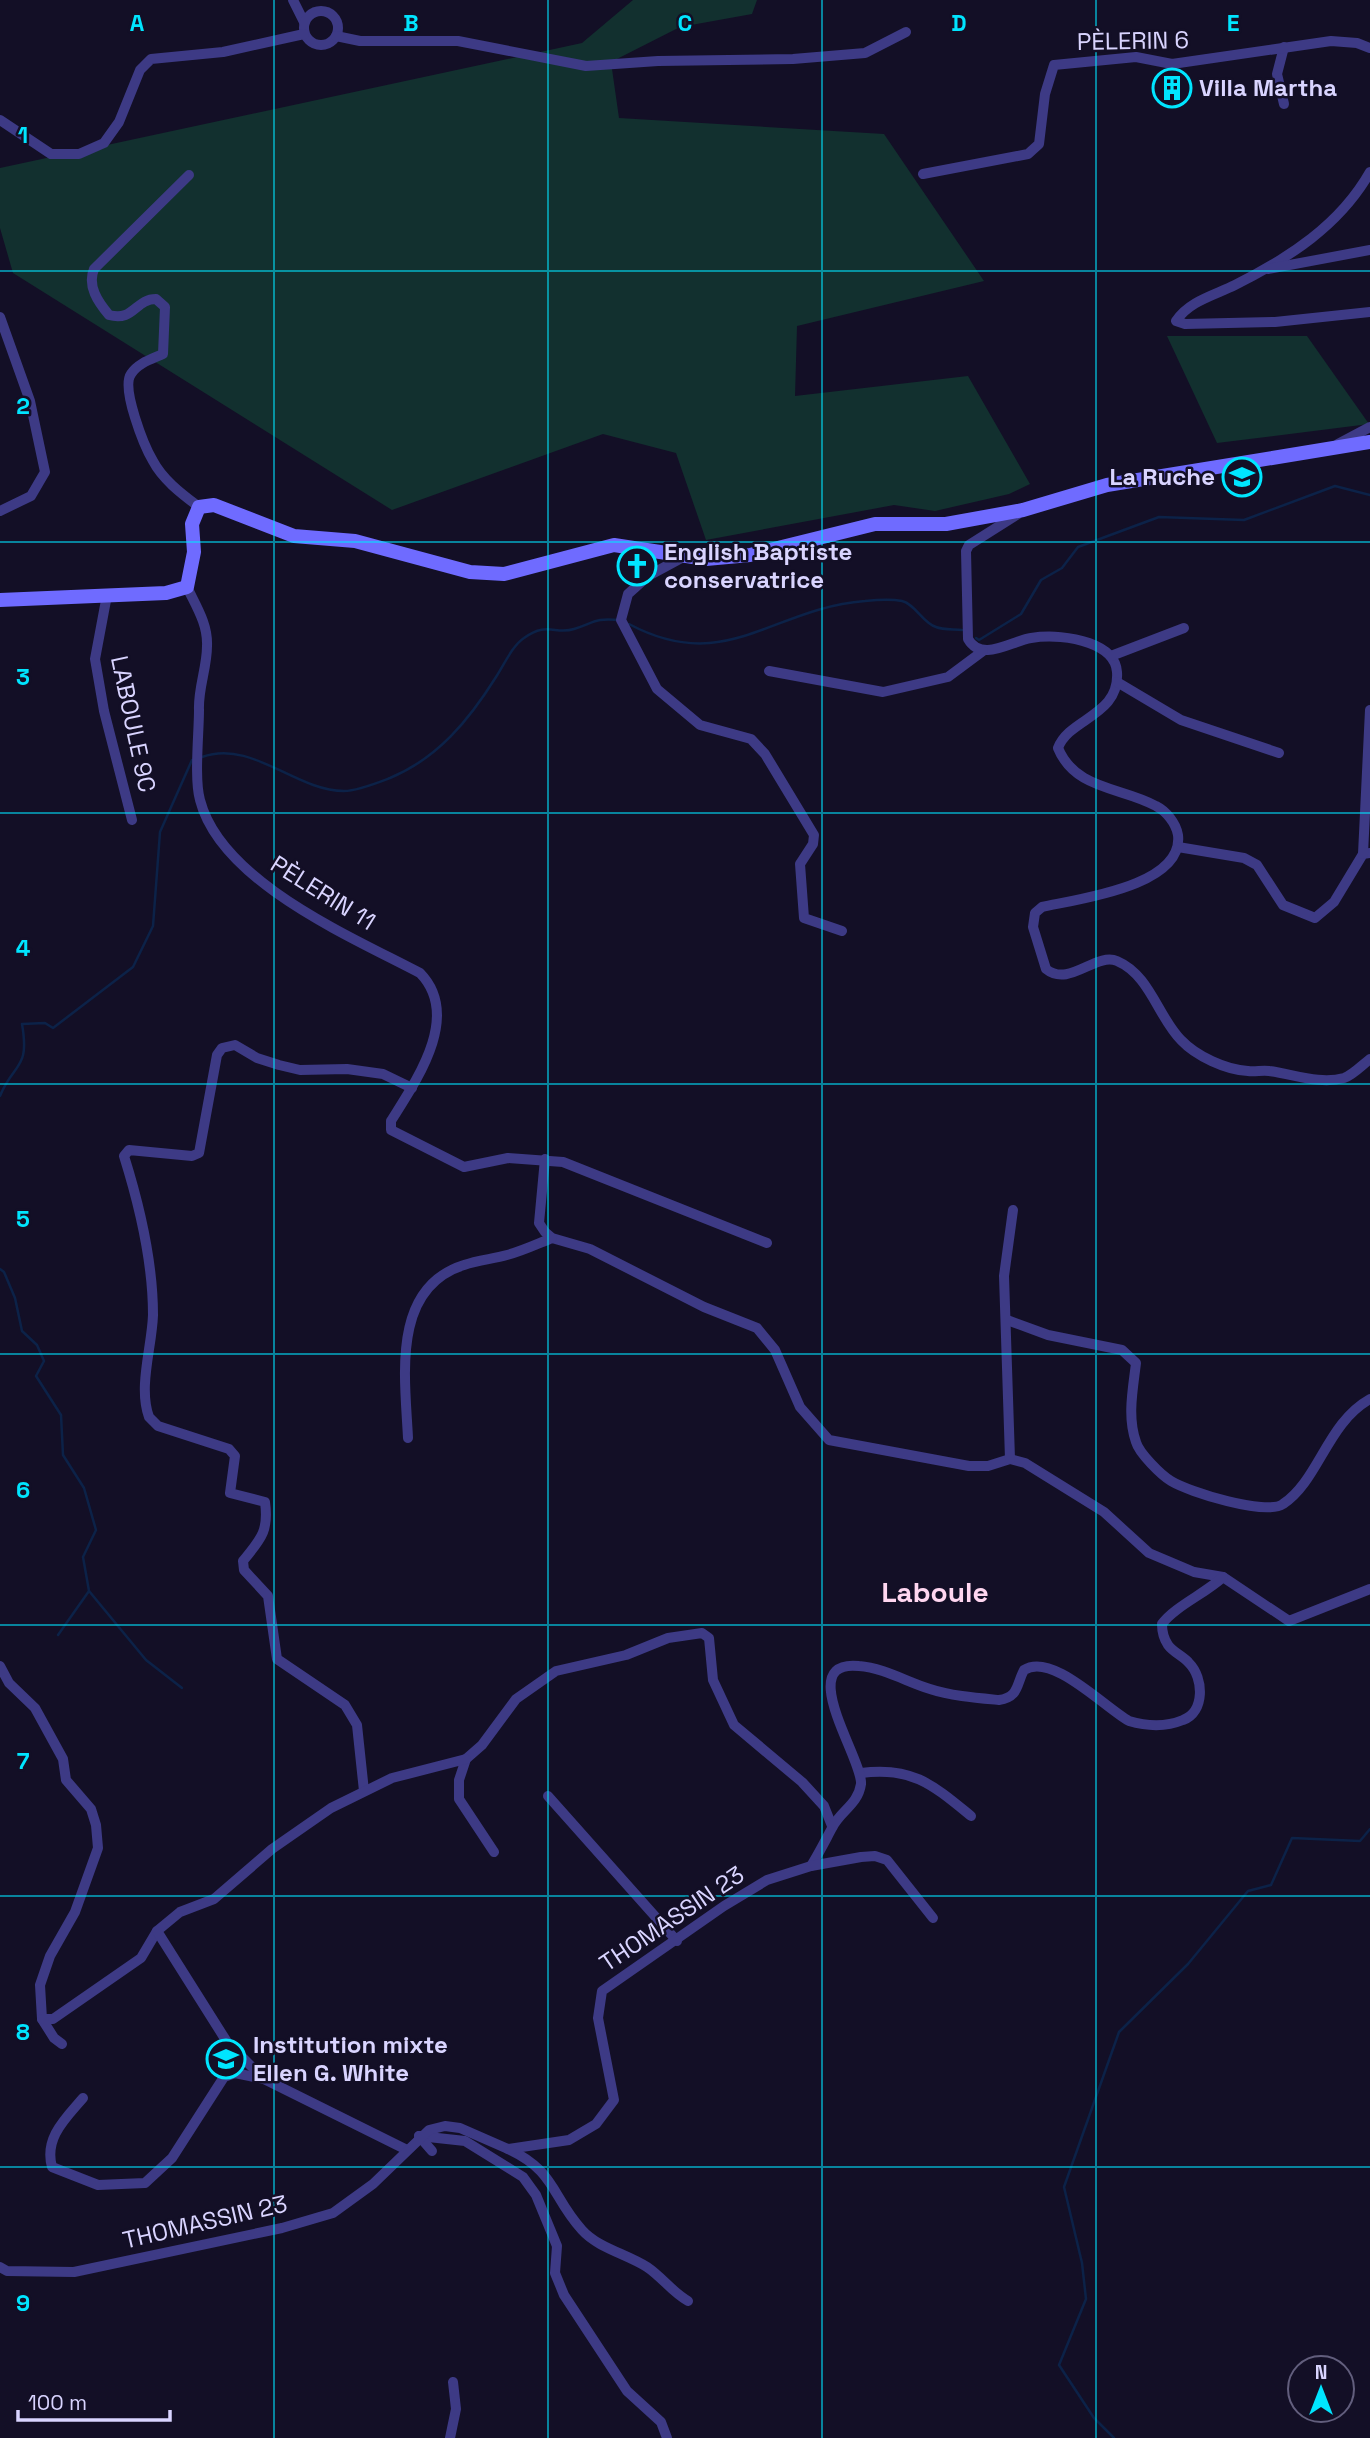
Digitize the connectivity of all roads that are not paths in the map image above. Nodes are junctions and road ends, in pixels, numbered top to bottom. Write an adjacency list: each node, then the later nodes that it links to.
1 (293, 0): 3 (street)
2 (327, 6): 3 (street); 6 (street)
3 (304, 22): 5 (street)
4 (906, 32): 6 (street)
5 (304, 34): 6 (street); 10 (street)
6 (337, 36)
7 (1284, 47): 8 (street, PÈLERIN 6); 9 (street); 12 (street, PÈLERIN 6)
8 (1370, 48)
9 (1284, 104)
10 (0, 120)
11 (1370, 172): 15 (street)
12 (923, 174)
13 (189, 175): 21 (street)
14 (1370, 250): 15 (street)
15 (1258, 271): 16 (street)
16 (1370, 312)
17 (0, 317): 23 (street)
18 (1370, 428): 20 (street)
19 (1370, 442): 20 (main road)
20 (1329, 449): 22 (main road)
21 (199, 507): 24 (main road); 25 (main road)
22 (1023, 510): 24 (main road); 29 (street)
23 (0, 511)
24 (686, 555): 38 (street)
25 (187, 587): 26 (main road); 40 (street, PÈLERIN 11)
26 (107, 595): 27 (main road); 35 (street, LABOULE 9C)
27 (0, 600)
28 (1184, 628): 30 (street)
29 (983, 650): 30 (street); 31 (street)
30 (1111, 656): 32 (street)
31 (769, 671)
32 (1117, 682): 34 (street); 36 (street)
33 (1370, 710): 37 (street)
34 (1279, 753)
35 (132, 820)
36 (1178, 847): 37 (street); 39 (street)
37 (1367, 853)
38 (842, 931)
39 (1370, 1059)
40 (412, 1087): 41 (street, PÈLERIN 11); 54 (street)
41 (545, 1159): 43 (street); 44 (street)
42 (1013, 1210): 45 (street)
43 (552, 1238): 47 (street); 48 (street)
44 (766, 1243)
45 (1007, 1320): 46 (street); 48 (street)
46 (1370, 1399)
47 (408, 1438)
48 (1010, 1458): 49 (street)
49 (1223, 1577): 50 (street); 53 (street)
50 (1370, 1589)
51 (0, 1665): 63 (street)
52 (467, 1759): 54 (street); 57 (street); 58 (street)
53 (861, 1773): 56 (street); 57 (street)
54 (364, 1791): 61 (street)
55 (548, 1796): 62 (street)
56 (971, 1816)
57 (832, 1826): 59 (street)
58 (494, 1852)
59 (811, 1866): 60 (street, THOMASSIN 23); 62 (street, THOMASSIN 23)
60 (933, 1917)
61 (157, 1931): 63 (street); 65 (street)
62 (677, 1941): 69 (street, THOMASSIN 23)
63 (42, 2019): 64 (street)
64 (62, 2044)
65 (264, 2079): 66 (street); 68 (street)
66 (82, 2098)
67 (419, 2136): 68 (street, THOMASSIN 23); 69 (street, THOMASSIN 23); 70 (street); 75 (street)
68 (405, 2149): 71 (street, THOMASSIN 23)
69 (508, 2149): 72 (street)
70 (432, 2151)
71 (0, 2267)
72 (688, 2301)
73 (453, 2382): 74 (street)
74 (450, 2438)
75 (667, 2438)

